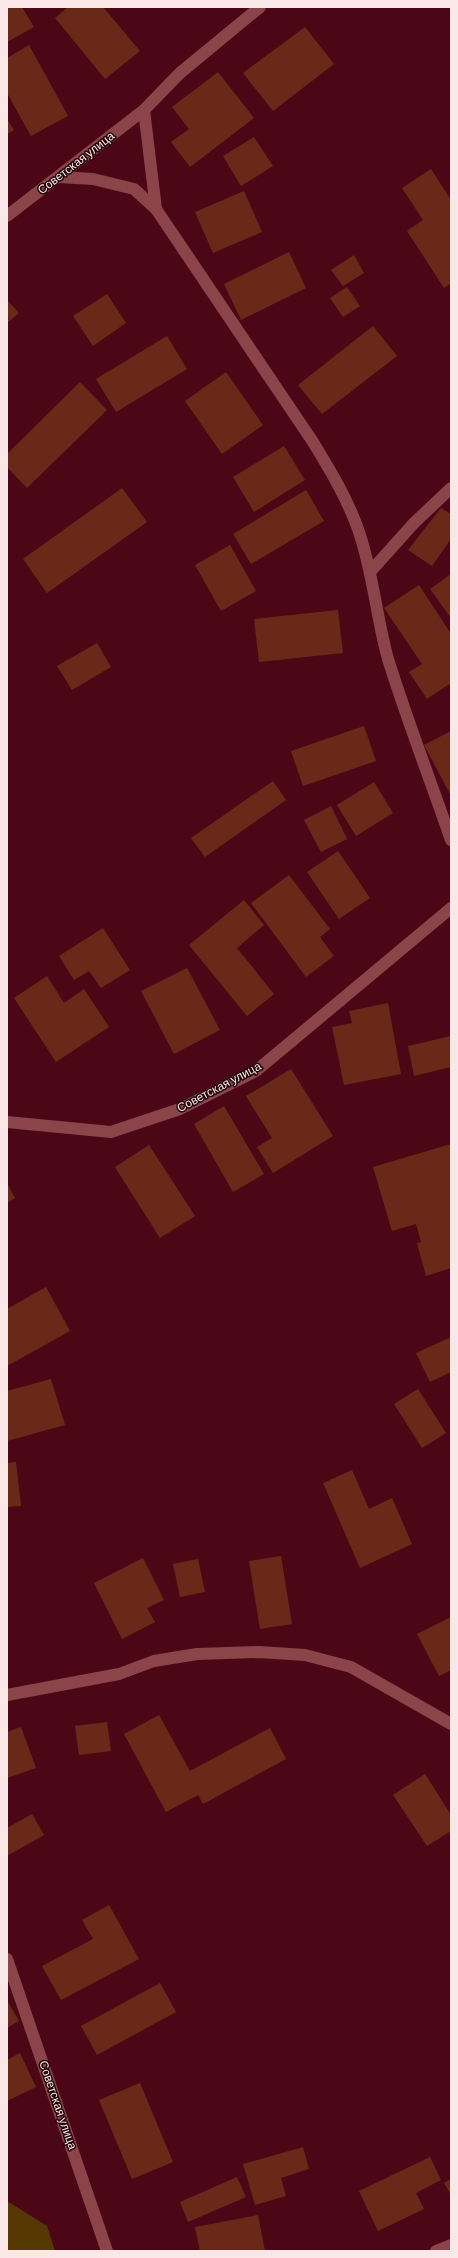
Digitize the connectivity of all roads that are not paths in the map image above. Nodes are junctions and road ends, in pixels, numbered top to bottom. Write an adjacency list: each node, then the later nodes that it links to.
1 (260, 7): 2 (street, Советская улица)
2 (144, 110): 3 (street, Советская улица); 4 (street)
3 (59, 177): 4 (street); 5 (street, Советская улица)
4 (156, 209): 7 (street)
5 (7, 216)
6 (451, 488): 7 (street)
7 (370, 572): 8 (street)
8 (451, 840)
9 (451, 908): 10 (street, Советская улица)
10 (7, 1122)
11 (7, 1695): 12 (street)
12 (451, 1724)
13 (7, 1959): 15 (street, Советская улица)
14 (451, 2245): 16 (street)
15 (107, 2251)
16 (436, 2251)

